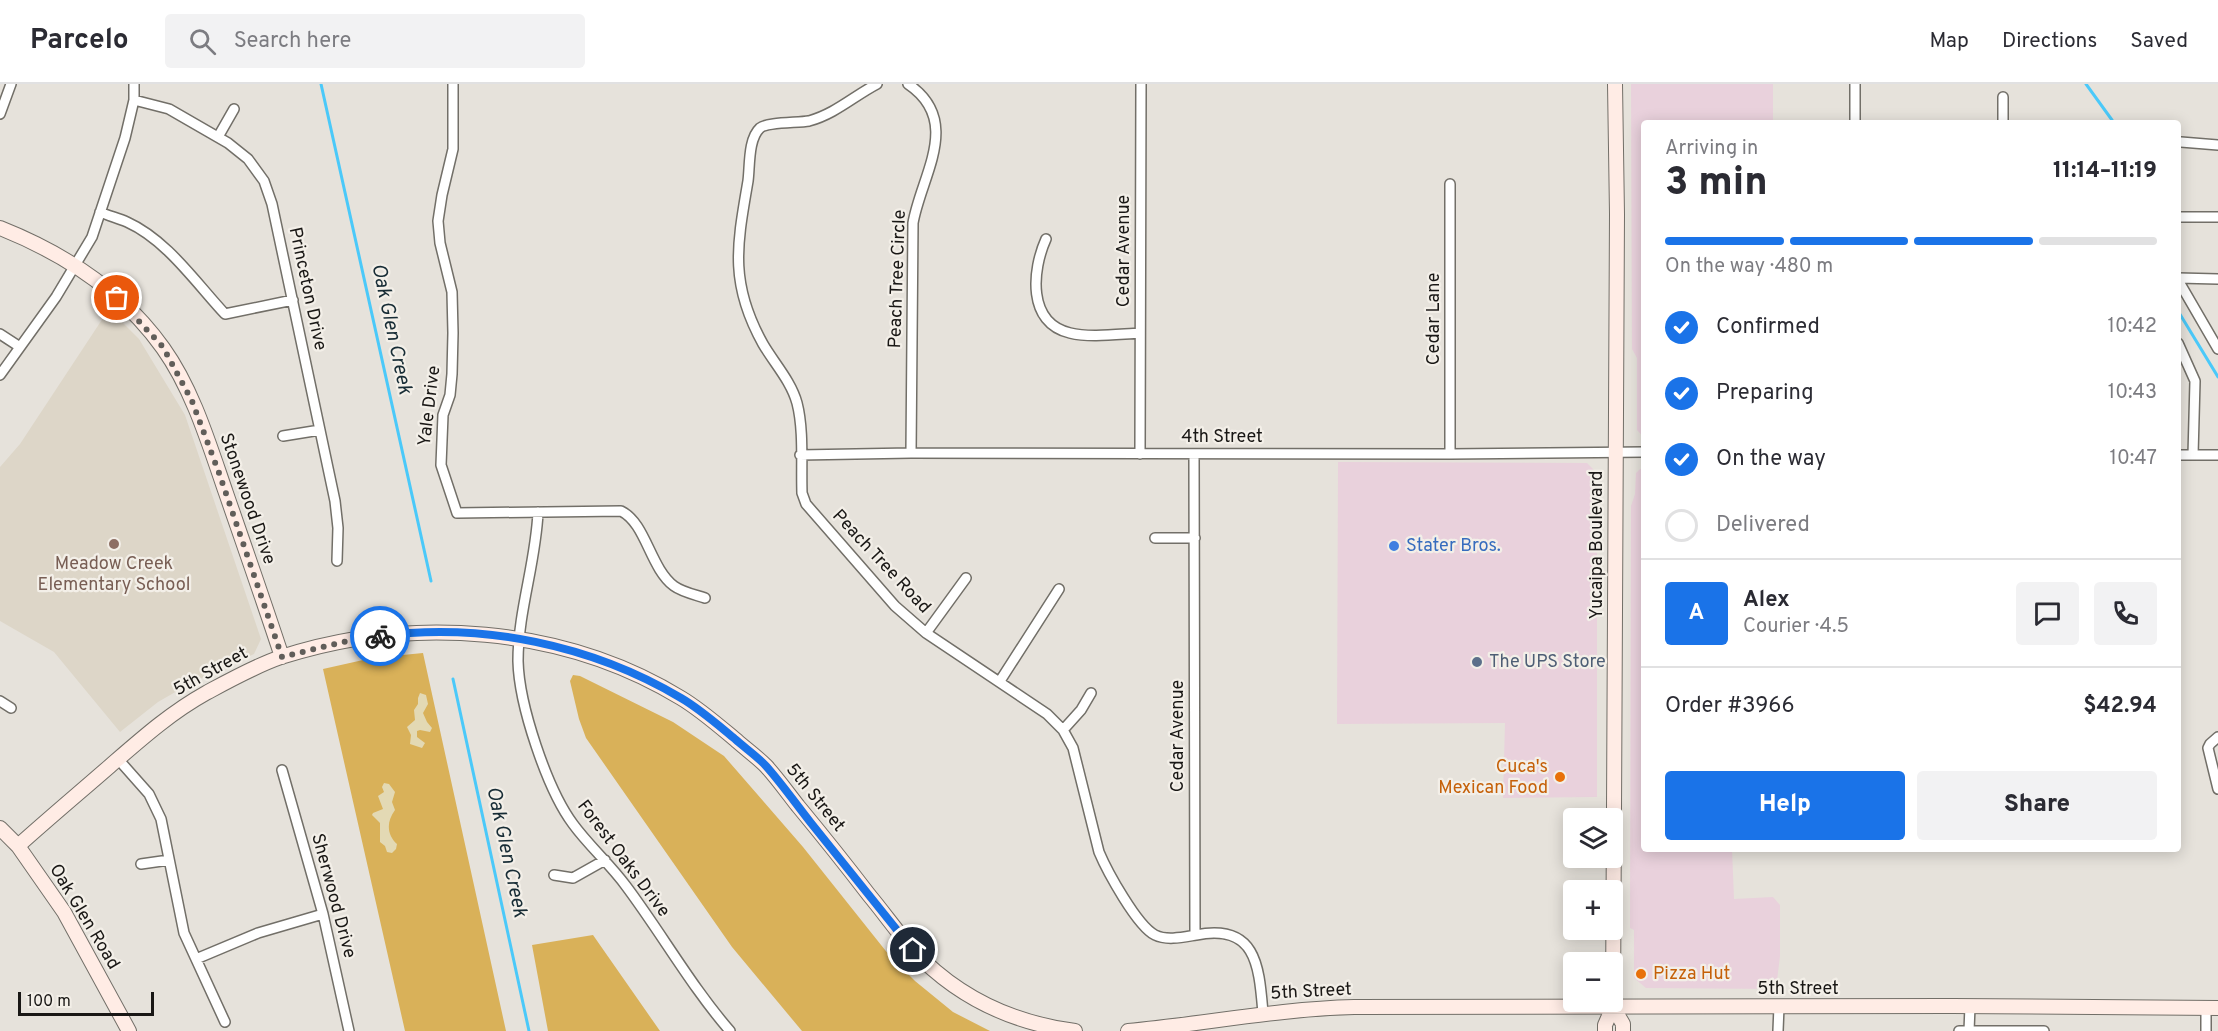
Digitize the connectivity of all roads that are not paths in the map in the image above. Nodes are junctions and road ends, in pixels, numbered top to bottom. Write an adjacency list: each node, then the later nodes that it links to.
1 (11, 84): 12 (street)
2 (134, 84): 10 (street)
3 (453, 84): 47 (street, Yale Drive)
4 (877, 84): 43 (street)
5 (908, 84): 39 (street, Peach Tree Circle)
6 (1141, 84): 29 (street, Cedar Avenue)
7 (1615, 84): 37 (main road, Yucaipa Boulevard)
8 (1855, 84): 13 (street)
9 (2003, 97): 14 (street)
10 (134, 100): 15 (street, Princeton Drive); 19 (street)
11 (234, 109): 15 (street)
12 (0, 114)
13 (1855, 120)
14 (2003, 120)
15 (218, 137): 28 (street, Princeton Drive)
16 (2181, 142): 17 (street)
17 (2218, 145)
18 (1450, 184): 42 (street, Cedar Lane)
19 (100, 212): 24 (street); 28 (street)
20 (2181, 217): 21 (street)
21 (2218, 217)
22 (0, 228): 24 (main road, Stonewood Drive)
23 (1046, 239): 29 (street)
24 (75, 266): 31 (street); 56 (main road, Stonewood Drive)
25 (2181, 279): 26 (street)
26 (2218, 279)
27 (2181, 284): 32 (street)
28 (293, 300): 35 (street, Princeton Drive)
29 (1140, 333): 40 (street, Cedar Avenue)
30 (0, 334): 31 (street)
31 (20, 347): 34 (street)
32 (2218, 349)
33 (2181, 350): 45 (street)
34 (0, 375)
35 (320, 430): 36 (street); 50 (street, Princeton Drive)
36 (283, 436)
37 (1616, 452): 38 (street, 4th Street); 42 (street, 4th Street); 74 (main road, Yucaipa Boulevard)
38 (1641, 452)
39 (911, 453): 40 (street, 4th Street); 43 (street, 4th Street)
40 (1140, 454): 41 (street, 4th Street)
41 (1194, 454): 42 (street, 4th Street); 49 (street, Cedar Avenue)
42 (1450, 454)
43 (800, 455): 54 (street, Peach Tree Road)
44 (2181, 455): 45 (street)
45 (2193, 455): 46 (street)
46 (2218, 455)
47 (538, 512): 53 (street, Yale Drive); 55 (street, Forest Oaks Drive)
48 (1155, 538): 49 (street)
49 (1195, 538): 73 (street, Cedar Avenue)
50 (337, 561)
51 (966, 578): 54 (street)
52 (1059, 589): 57 (street)
53 (705, 598)
54 (926, 633): 57 (street, Peach Tree Road)
55 (520, 639): 56 (main road, 5th Street); 69 (street, Forest Oaks Drive); 88 (main road, 5th Street)
56 (282, 657): 63 (main road, 5th Street)
57 (1000, 681): 61 (street, Peach Tree Road)
58 (1091, 693): 61 (street)
59 (0, 701): 60 (street)
60 (11, 708)
61 (1062, 730): 73 (street, Peach Tree Road)
62 (2218, 736): 65 (street)
63 (118, 759): 67 (main road, 5th Street); 68 (street)
64 (282, 770): 72 (street, Sherwood Drive)
65 (2218, 789)
66 (0, 828): 67 (main road, Oak Glen Road)
67 (18, 846): 85 (main road, Oak Glen Road)
68 (169, 860): 70 (street); 75 (street)
69 (605, 860): 71 (street); 87 (street, Forest Oaks Drive)
70 (141, 864)
71 (554, 875)
72 (323, 914): 75 (street); 86 (street, Sherwood Drive)
73 (1195, 935): 81 (street, Peach Tree Road)
74 (1613, 952)
75 (196, 959): 84 (street)
76 (1779, 1006): 77 (main road, 5th Street); 79 (main road, 5th Street); 92 (street)
77 (1970, 1006): 80 (main road, 5th Street); 94 (street)
78 (1563, 1007): 81 (main road, 5th Street)
79 (1623, 1007)
80 (2212, 1008): 96 (street)
81 (1263, 1012): 89 (main road, 5th Street)
82 (1611, 1012): 90 (main road, Yucaipa Boulevard)
83 (1616, 1012): 91 (main road, Yucaipa Boulevard)
84 (225, 1022)
85 (129, 1031)
86 (349, 1031)
87 (729, 1031)
88 (1075, 1031)
89 (1128, 1031)
90 (1605, 1031)
91 (1623, 1031)
92 (1778, 1031)
93 (1959, 1031): 94 (street)
94 (1970, 1031): 95 (street)
95 (2044, 1031)
96 (2206, 1031)

